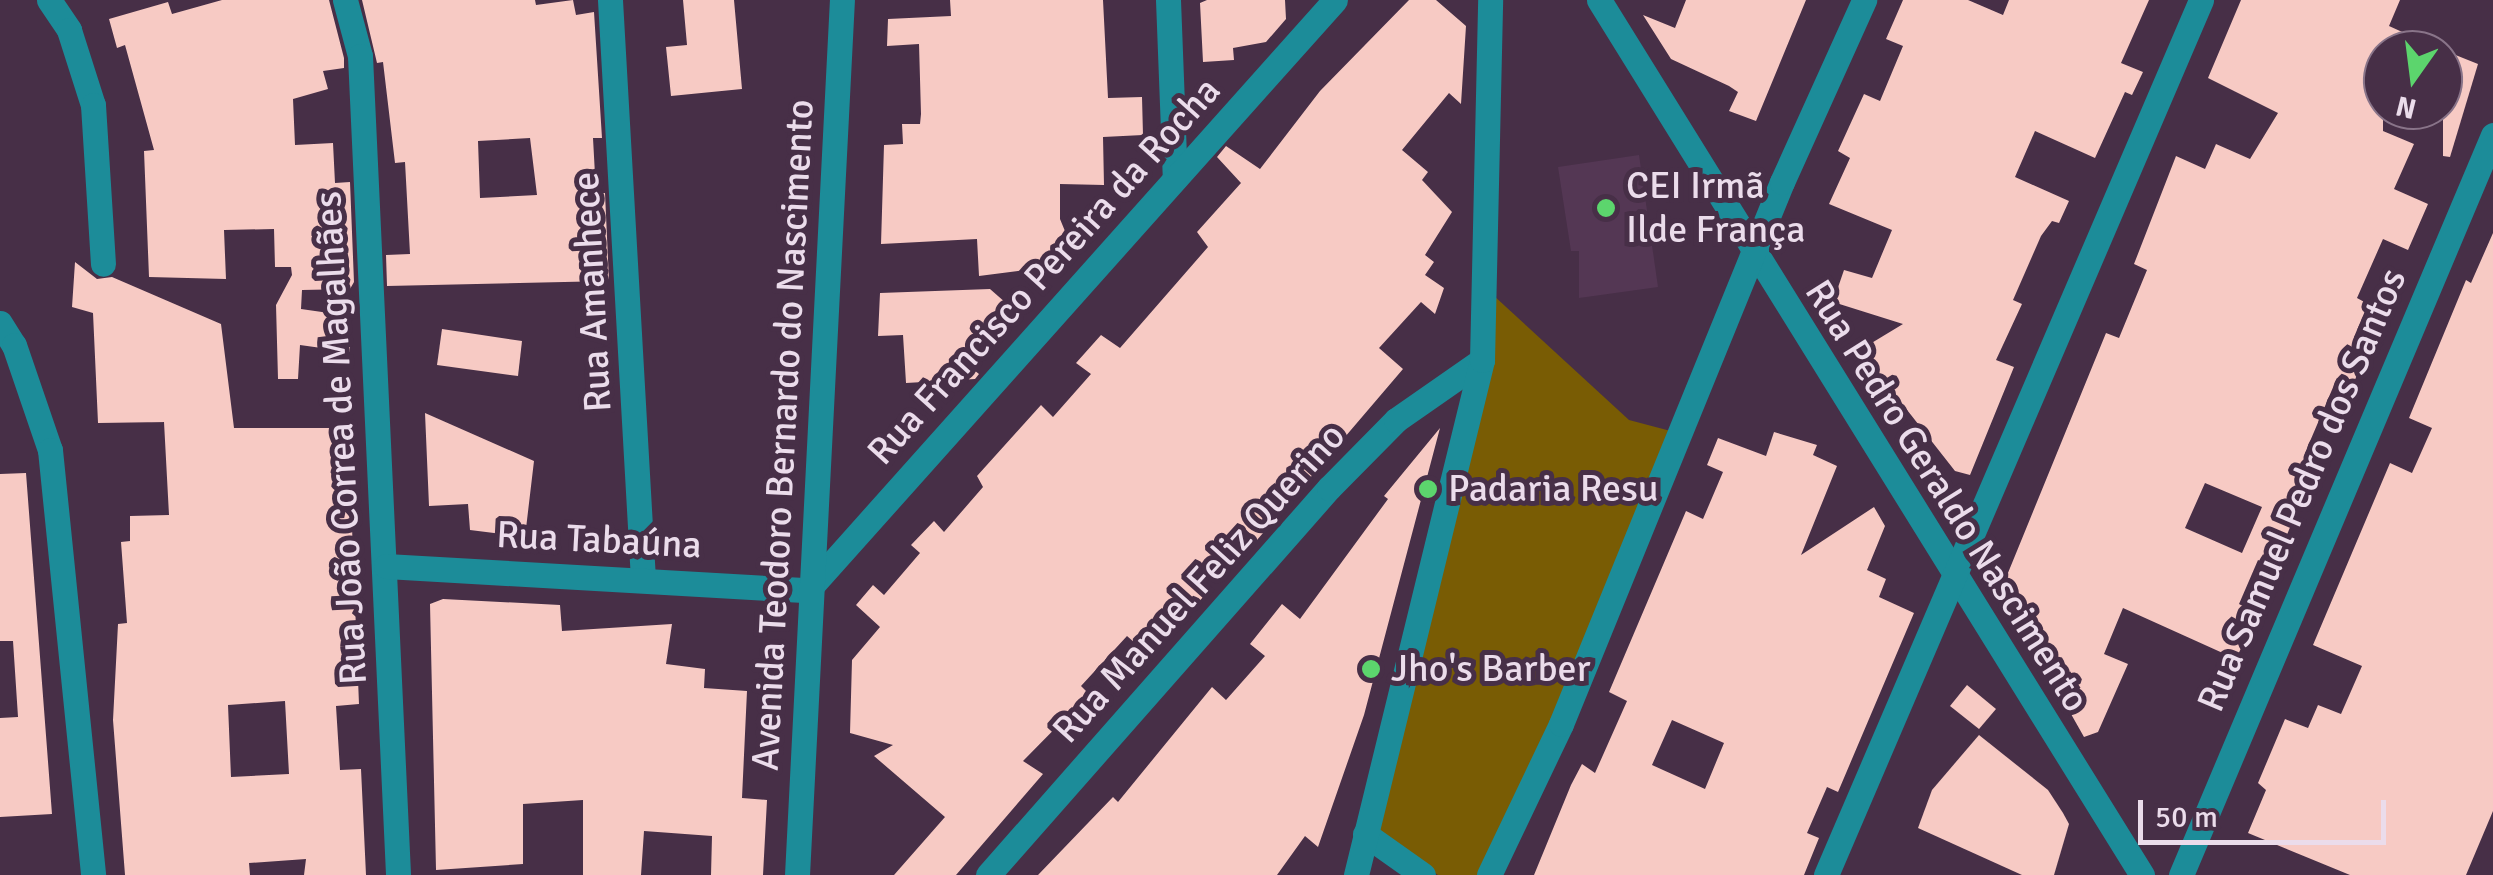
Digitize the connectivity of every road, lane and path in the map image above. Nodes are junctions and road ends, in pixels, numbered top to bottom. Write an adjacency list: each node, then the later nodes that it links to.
1 (48, 0): 14 (street)
2 (344, 0): 17 (street, Rua João Correa de Magalhães)
3 (610, 0): 19 (street, Rua Amanhece)
4 (842, 0): 20 (street, Avenida Teodoro Bernardo do Nascimento)
5 (1168, 0): 12 (street)
6 (1335, 0): 12 (street, Rua Francisco Pereira da Rocha)
7 (1490, 0): 16 (street)
8 (1599, 0): 13 (street, Rua Pedro Geraldo Nascimento)
9 (1864, 0): 13 (street)
10 (2201, 0): 18 (street)
11 (2493, 135): 31 (street, Rua Samuel Pedro dos Santos)
12 (1176, 179): 20 (street, Rua Francisco Pereira da Rocha)
13 (1752, 254): 18 (street, Rua Pedro Geraldo Nascimento); 28 (street)
14 (104, 264)
15 (0, 323): 22 (street)
16 (1482, 360): 21 (street); 25 (street, Rua Manuel Feliz Querino)
17 (386, 566): 19 (street, Rua Tabaúna); 23 (street, Rua João Correa de Magalhães)
18 (1952, 572): 29 (street); 30 (street, Rua Pedro Geraldo Nascimento)
19 (644, 580): 20 (street, Rua Tabaúna)
20 (808, 590): 24 (street, Avenida Teodoro Bernardo do Nascimento)
21 (1366, 834): 26 (street); 27 (street)
22 (93, 875)
23 (398, 875)
24 (797, 875)
25 (988, 875)
26 (1356, 875)
27 (1423, 875)
28 (1489, 875)
29 (1826, 875)
30 (2142, 875)
31 (2180, 875)

